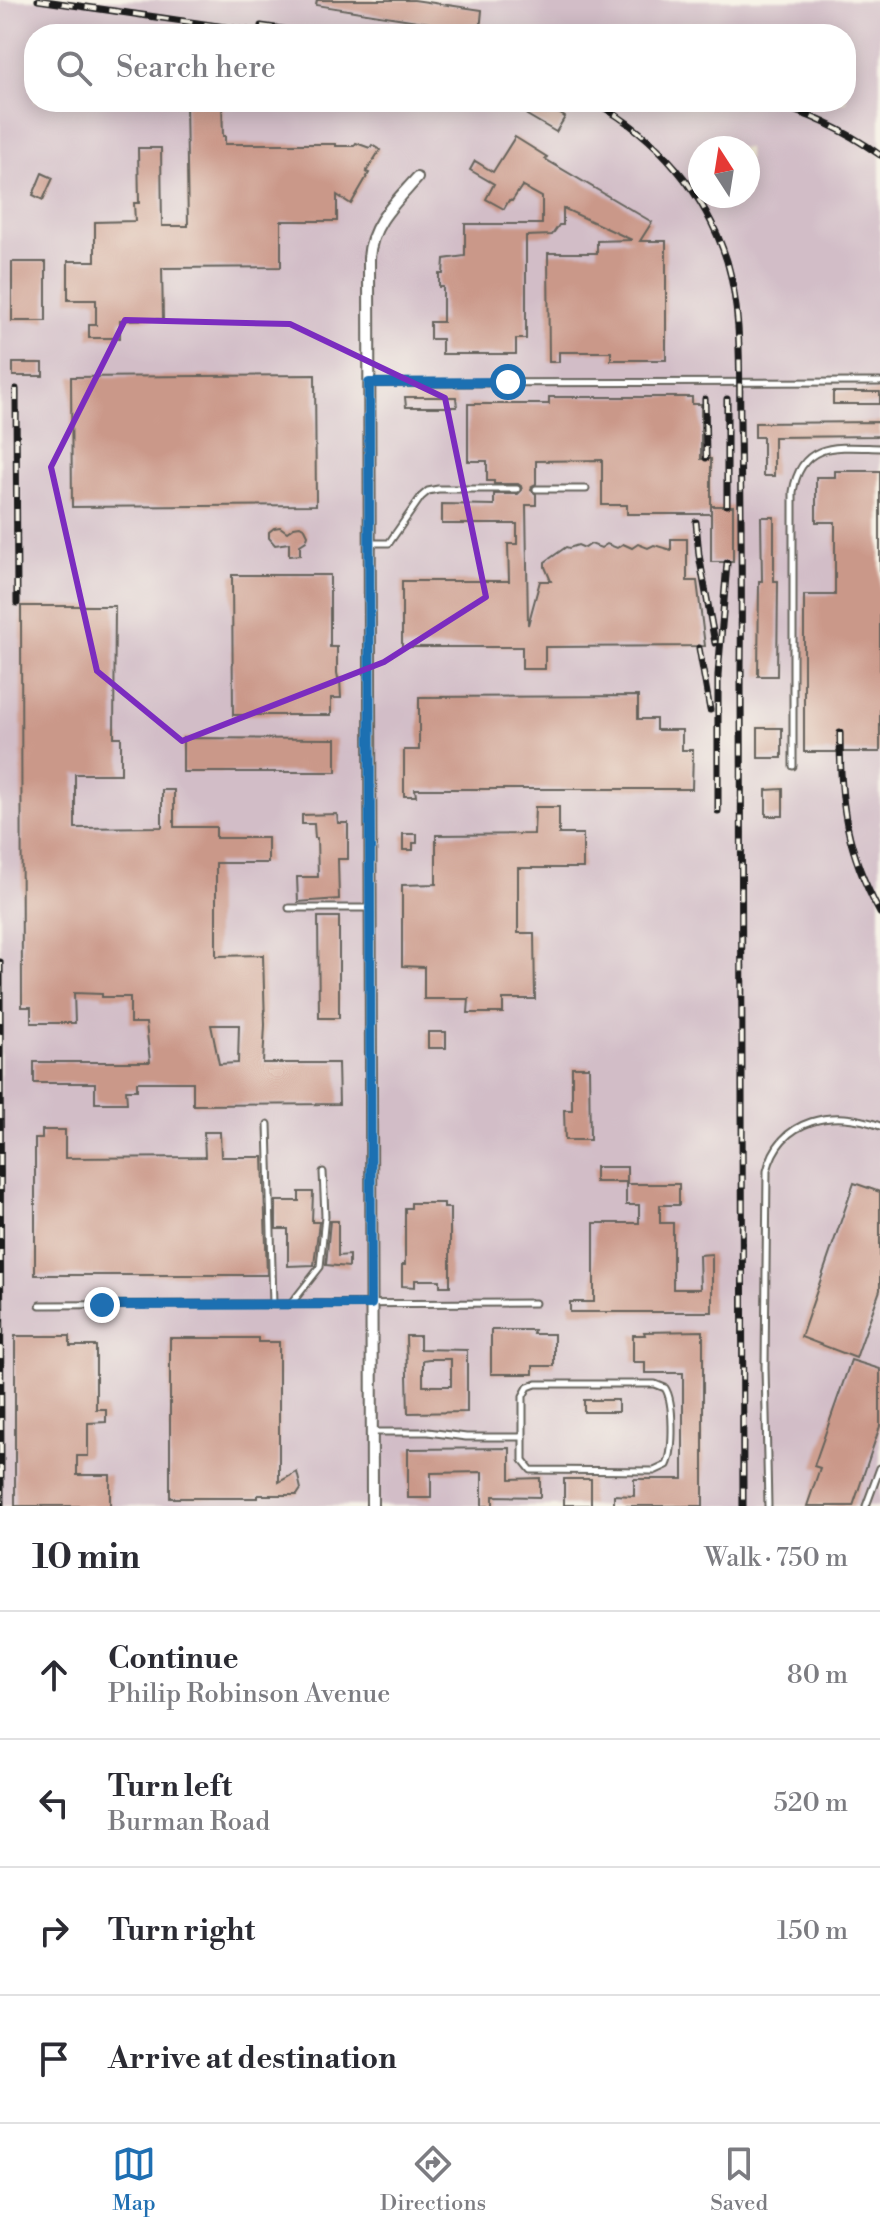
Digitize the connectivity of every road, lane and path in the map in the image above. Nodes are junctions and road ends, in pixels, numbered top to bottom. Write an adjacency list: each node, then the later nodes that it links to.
1 (417, 178): 3 (street)
2 (880, 382): 3 (lane)
3 (369, 383): 8 (street)
4 (880, 448): 9 (lane)
5 (517, 489): 8 (lane)
6 (536, 489): 7 (lane)
7 (586, 489)
8 (370, 543): 11 (street)
9 (793, 766)
10 (289, 908): 11 (lane)
11 (370, 908): 18 (street)
12 (268, 1124): 16 (lane)
13 (880, 1126): 24 (lane)
14 (323, 1172): 17 (lane)
15 (535, 1303): 18 (lane)
16 (273, 1304): 17 (lane); 19 (lane)
17 (290, 1304): 18 (lane)
18 (371, 1304): 20 (street)
19 (40, 1305)
20 (371, 1432): 21 (lane); 23 (street)
21 (523, 1437): 21 (lane)
22 (880, 1468): 25 (lane)
23 (372, 1506)
24 (768, 1506)
25 (866, 1506)

